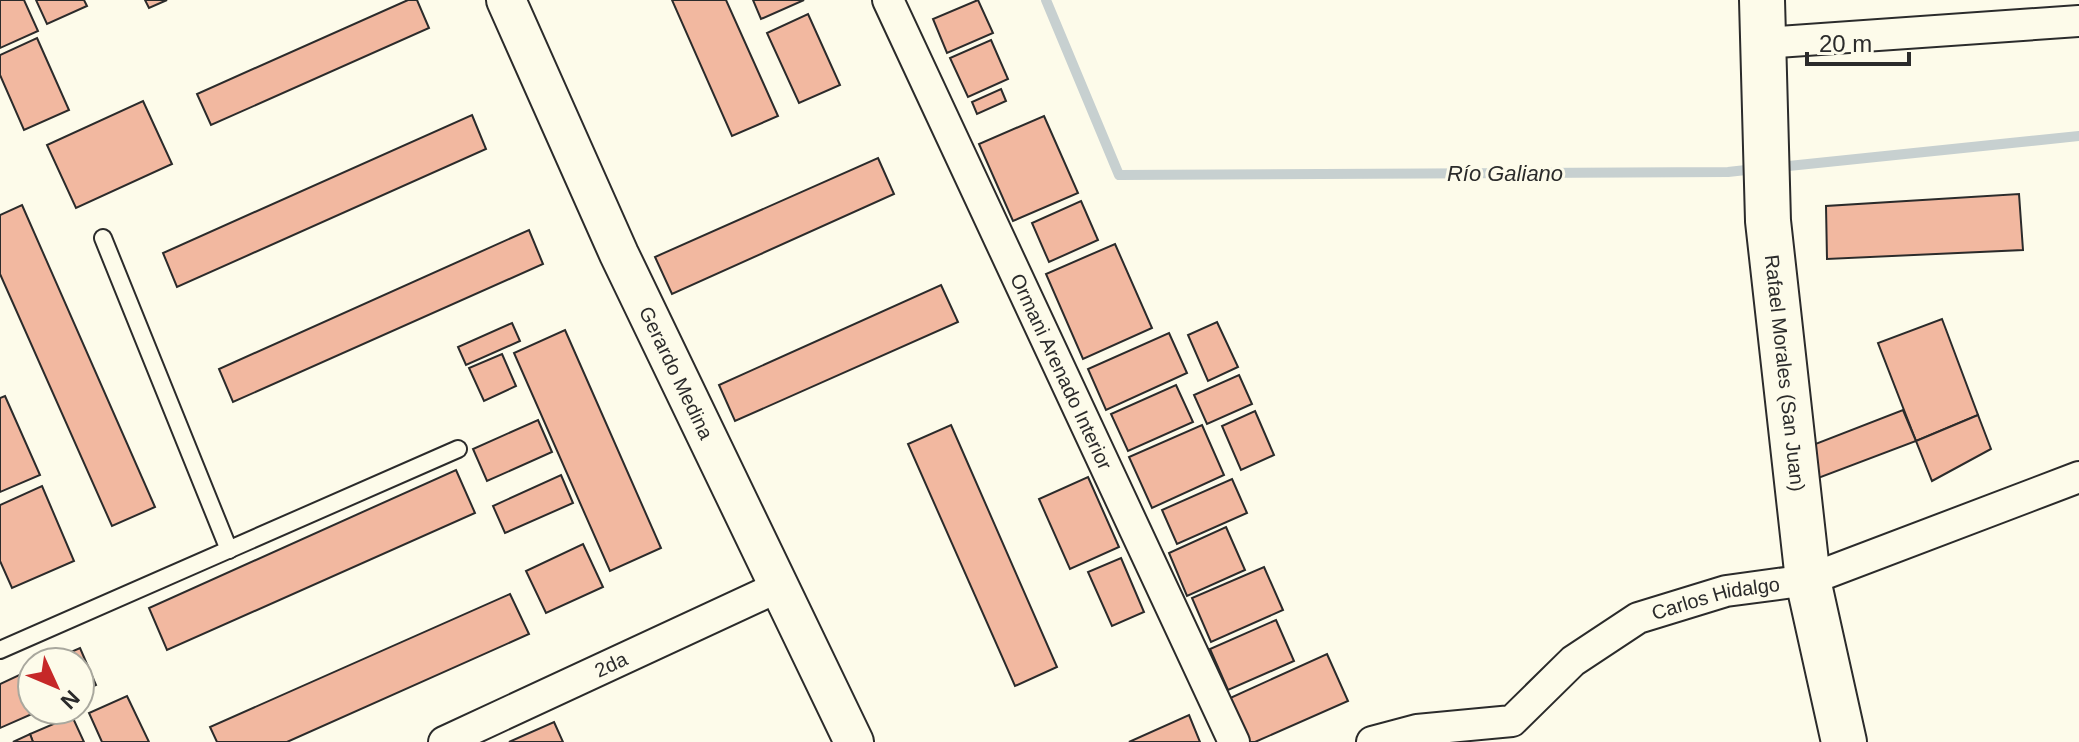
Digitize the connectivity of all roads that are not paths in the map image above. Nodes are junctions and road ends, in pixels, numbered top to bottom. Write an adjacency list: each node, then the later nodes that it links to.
1 (506, 0): 11 (street, Gerardo Medina)
2 (888, 0): 16 (street, Ormani Arenado Interior)
3 (1762, 0): 5 (main road, Rafael Morales (San Juan))
4 (2079, 21): 5 (street)
5 (1763, 43): 10 (main road, Rafael Morales (San Juan))
6 (103, 238): 9 (lane)
7 (458, 449): 9 (lane)
8 (2079, 477): 10 (street, Carlos Hidalgo)
9 (229, 550): 12 (lane)
10 (1808, 580): 13 (street, Carlos Hidalgo); 18 (main road, Rafael Morales (San Juan))
11 (778, 587): 14 (street, 2da); 15 (street, Gerardo Medina)
12 (0, 650)
13 (1508, 732): 17 (street, Carlos Hidalgo)
14 (444, 742)
15 (854, 742)
16 (1234, 742)
17 (1372, 742)
18 (1844, 742)

